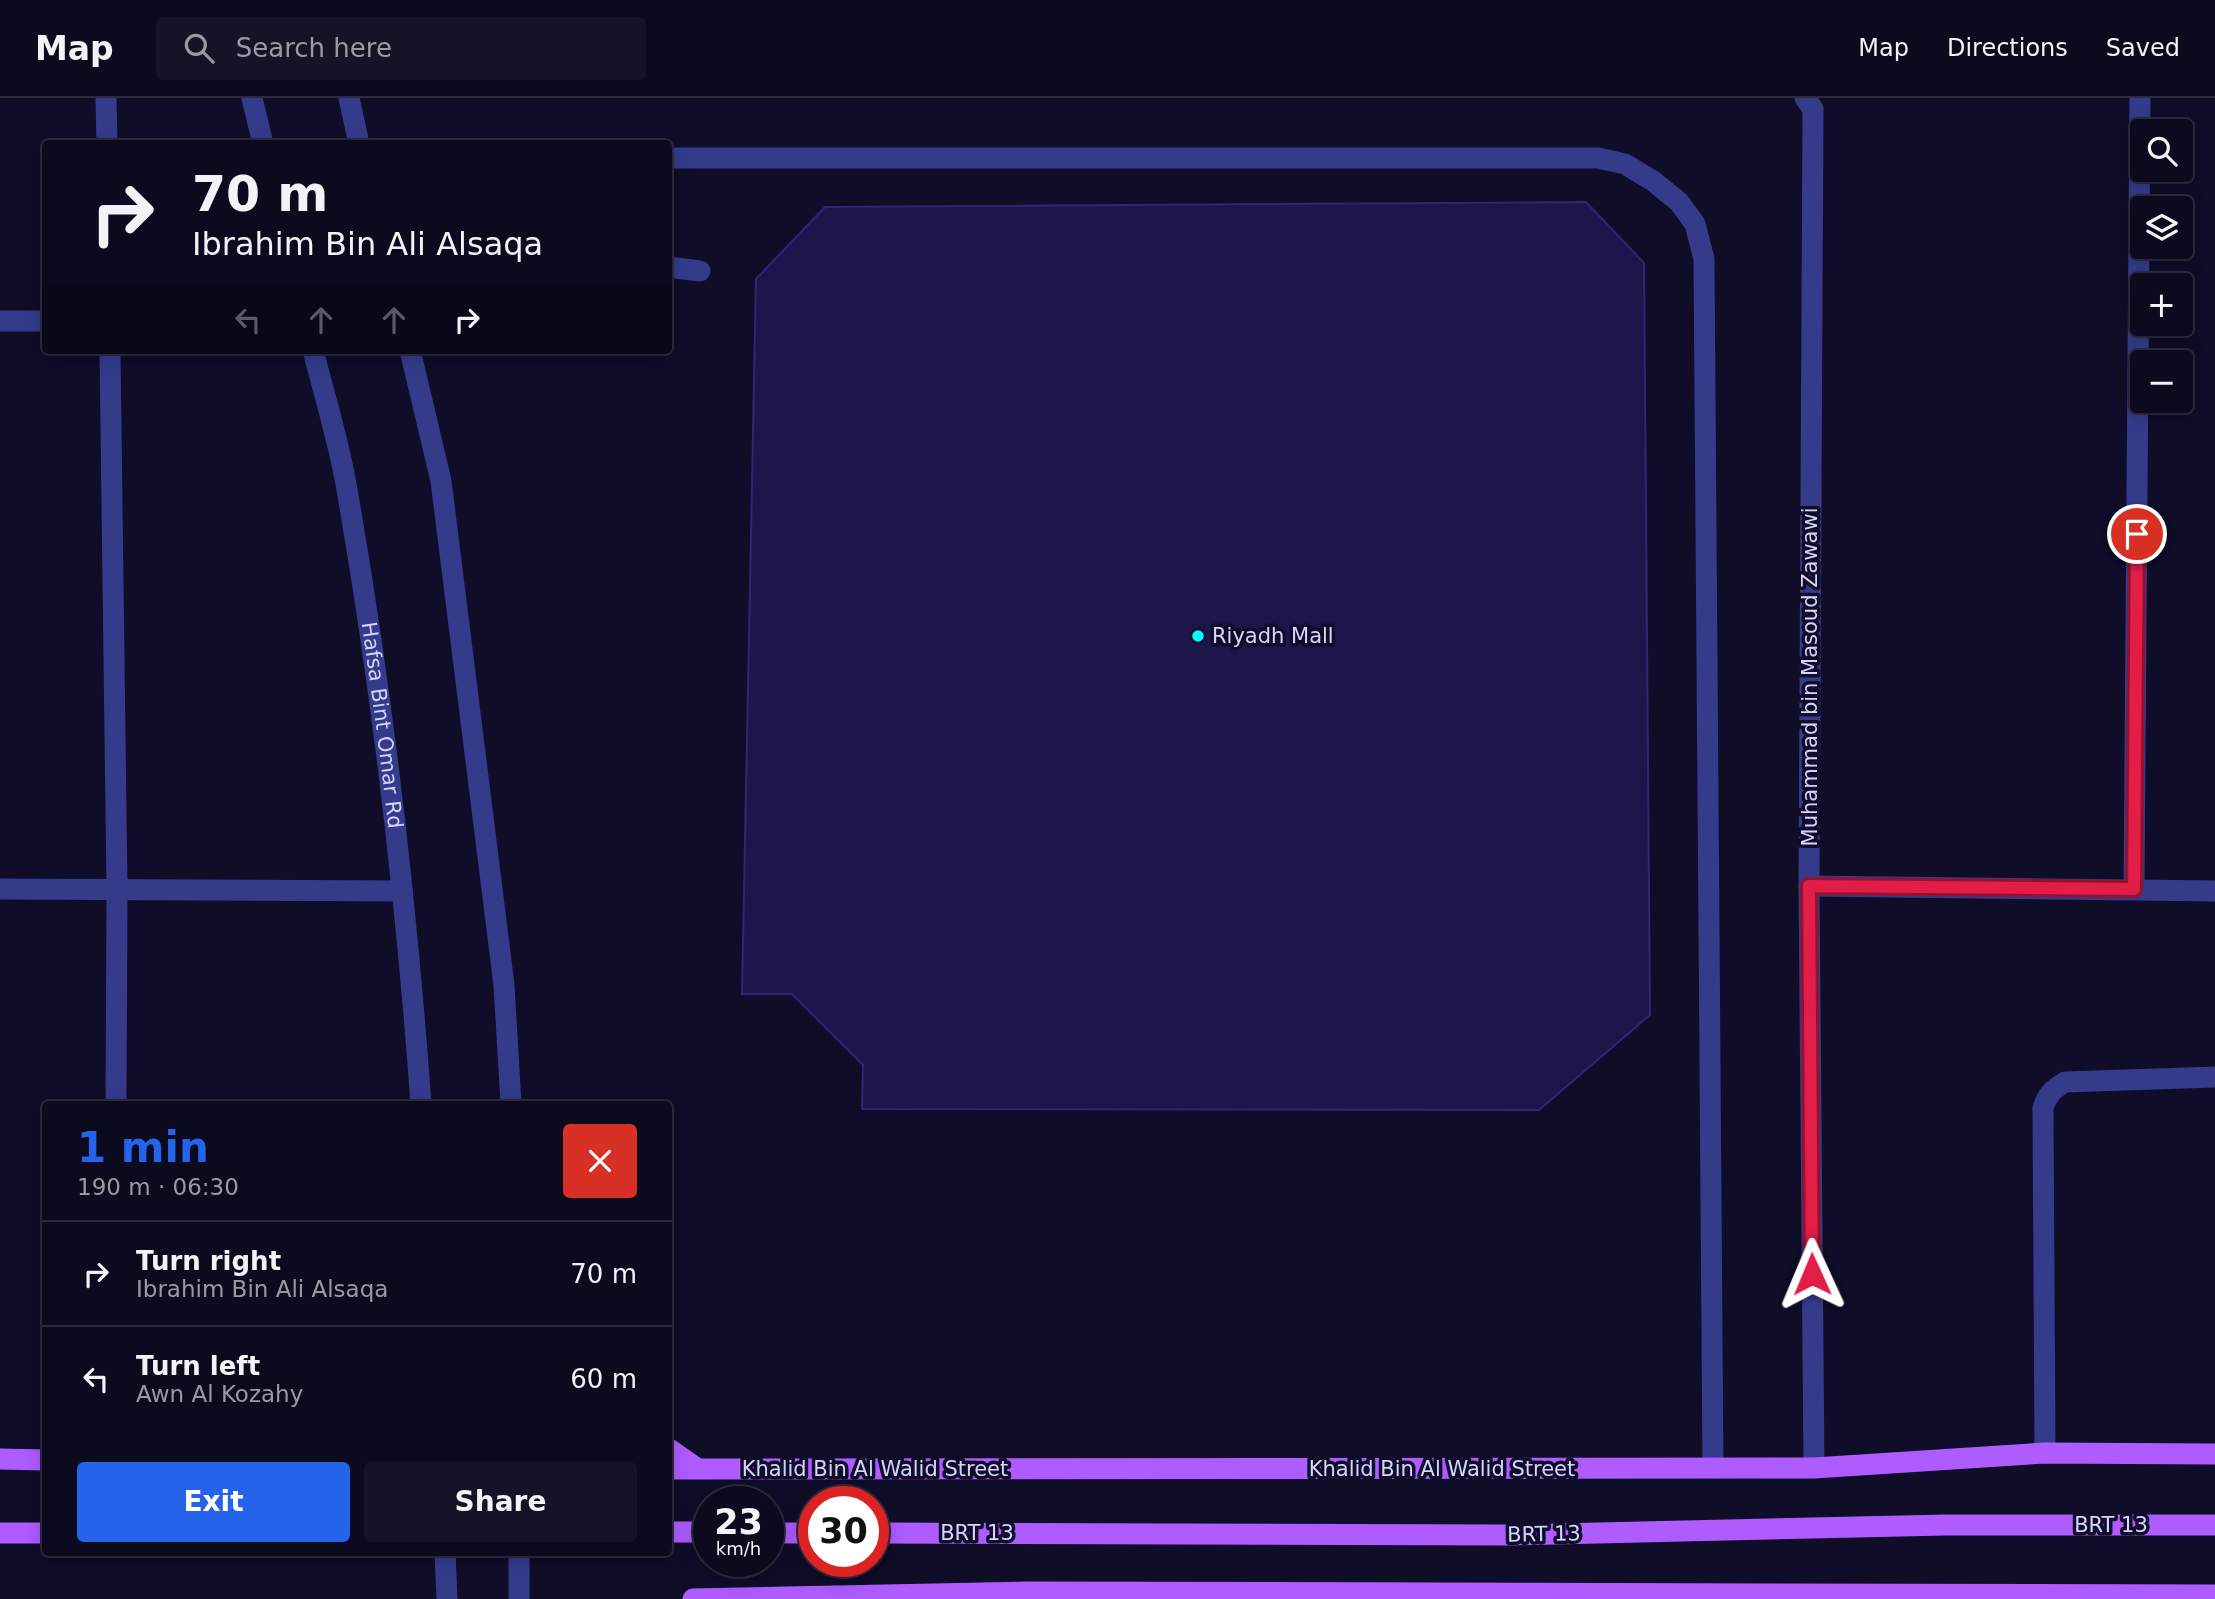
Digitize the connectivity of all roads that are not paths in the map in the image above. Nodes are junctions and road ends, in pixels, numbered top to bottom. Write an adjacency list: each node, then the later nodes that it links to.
1 (106, 98): 6 (street)
2 (252, 98): 7 (street)
3 (349, 98): 8 (street)
4 (1805, 98): 17 (street, Muhammad bin Masoud Zawawi)
5 (2140, 98): 20 (street)
6 (107, 140)
7 (261, 140)
8 (358, 140)
9 (672, 158): 32 (street)
10 (672, 268): 11 (street)
11 (700, 271)
12 (0, 321): 13 (street)
13 (42, 321)
14 (110, 354): 19 (street)
15 (314, 354): 21 (street, Hafsa Bint Omar Rd)
16 (411, 354): 26 (street)
17 (1809, 886): 20 (street); 33 (street, Muhammad bin Masoud Zawawi)
18 (0, 889): 19 (street)
19 (117, 889): 21 (street); 24 (street)
20 (2134, 889): 22 (street)
21 (402, 891): 25 (street, Hafsa Bint Omar Rd)
22 (2215, 891)
23 (2215, 1077): 28 (street)
24 (116, 1101)
25 (421, 1101)
26 (511, 1101)
27 (672, 1451): 35 (main road)
28 (2045, 1453): 29 (main road, Khalid Bin Al Walid Street); 33 (main road, Khalid Bin Al Walid Street)
29 (2215, 1454)
30 (0, 1459): 31 (main road)
31 (42, 1460)
32 (1713, 1468): 33 (main road, Khalid Bin Al Walid Street); 35 (main road, Khalid Bin Al Walid Street)
33 (1814, 1468)
34 (672, 1469): 35 (main road, Khalid Bin Al Walid Street)
35 (698, 1469)
36 (2215, 1525): 41 (main road, BRT 13)
37 (672, 1532): 38 (main road)
38 (693, 1532)
39 (0, 1533): 40 (main road)
40 (42, 1533)
41 (889, 1533)
42 (445, 1556): 50 (street)
43 (519, 1556): 51 (street)
44 (1024, 1595): 46 (main road); 52 (main road)
45 (2215, 1595): 49 (main road)
46 (1314, 1596): 47 (main road)
47 (1451, 1596): 48 (main road)
48 (1568, 1596): 49 (main road)
49 (2153, 1597)
50 (447, 1599)
51 (519, 1599)
52 (692, 1599)

